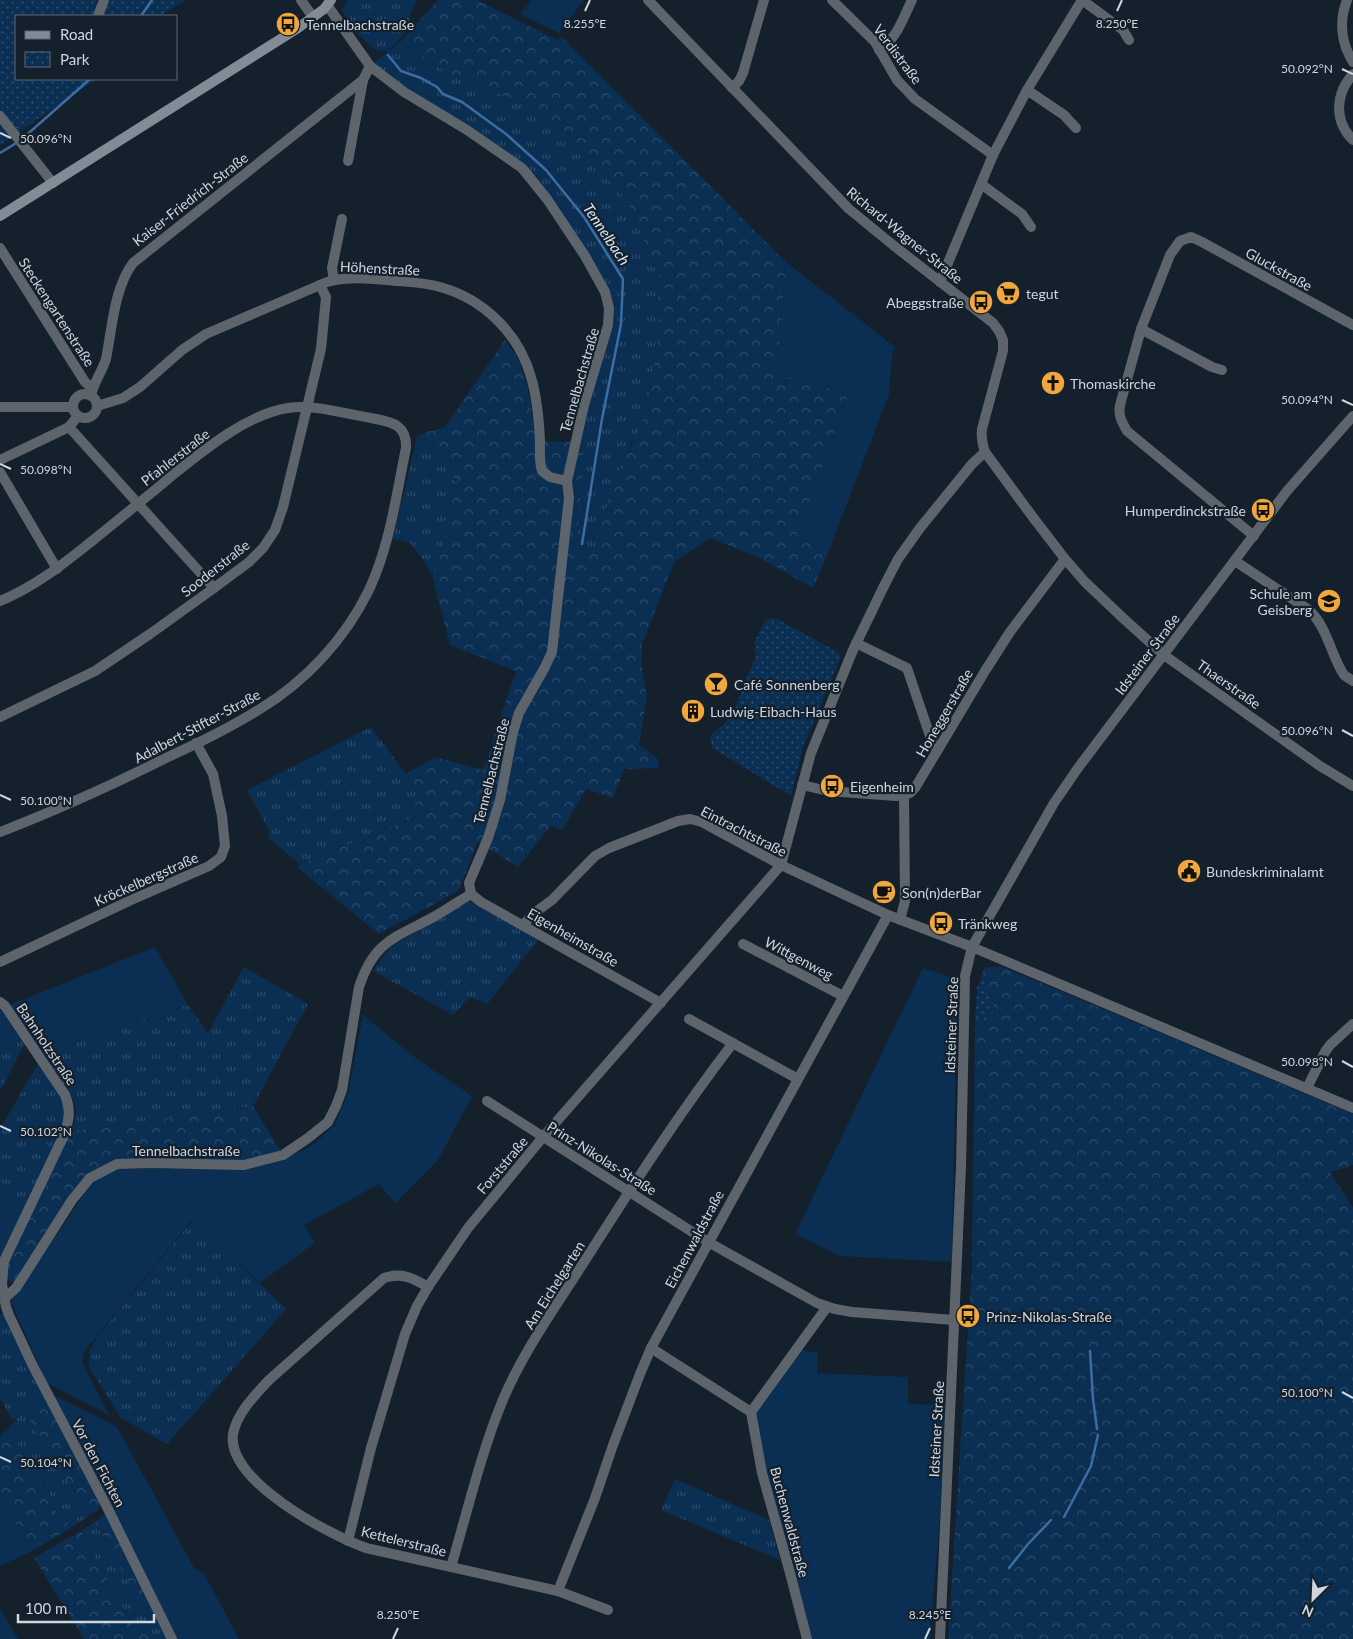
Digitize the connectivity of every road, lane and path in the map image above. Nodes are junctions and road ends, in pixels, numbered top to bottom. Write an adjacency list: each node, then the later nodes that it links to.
1 (104, 0): 10 (street)
2 (301, 0): 11 (street)
3 (648, 0): 18 (street, Richard-Wagner-Straße)
4 (764, 0): 18 (street)
5 (832, 0): 13 (street, Verdistraße)
6 (912, 0): 13 (street)
7 (1082, 0): 12 (street); 19 (street)
8 (1347, 0): 14 (street)
9 (329, 2): 11 (main road); 15 (street, Tennelbachstraße)
10 (98, 15)
11 (313, 17): 25 (main road)
12 (1129, 40)
13 (879, 50): 23 (street, Verdistraße)
14 (1353, 62)
15 (370, 66): 17 (street, Kaiser-Friedrich-Straße); 48 (street, Tennelbachstraße)
16 (1353, 74): 22 (street)
17 (363, 80): 24 (street); 37 (street, Kaiser-Friedrich-Straße)
18 (732, 88): 32 (street, Richard-Wagner-Straße)
19 (1027, 90): 21 (street); 23 (street)
20 (0, 116): 25 (street)
21 (1076, 128)
22 (1353, 140)
23 (993, 155): 26 (street)
24 (348, 161)
25 (53, 183): 27 (main road)
26 (981, 184): 29 (street); 32 (street)
27 (0, 216)
28 (342, 219): 31 (street)
29 (1031, 228)
30 (0, 248): 37 (street, Steckengartenstraße)
31 (334, 280): 33 (street, Höhenstraße); 48 (street, Höhenstraße)
32 (940, 282): 45 (street, Richard-Wagner-Straße)
33 (320, 285): 39 (street, Höhenstraße); 40 (street, Sooderstraße)
34 (1353, 325): 35 (street, Gluckstraße)
35 (1141, 329): 36 (street); 50 (street)
36 (1222, 370)
37 (92, 392): 39 (street); 41 (street)
38 (0, 406): 41 (street)
39 (97, 406): 41 (street)
40 (307, 407): 44 (street, Pfahlerstraße); 49 (street, Pfahlerstraße); 54 (street, Sooderstraße)
41 (75, 412): 43 (street)
42 (1353, 416): 50 (street, Idsteiner Straße)
43 (69, 427): 46 (street); 49 (street)
44 (406, 448): 60 (street, Adalbert-Stifter-Straße)
45 (985, 452): 51 (street); 56 (street)
46 (0, 460)
47 (0, 472): 53 (street)
48 (567, 481): 67 (street, Tennelbachstraße)
49 (139, 503): 53 (street, Pfahlerstraße); 54 (street)
50 (1254, 536): 52 (street, Idsteiner Straße)
51 (1065, 558): 57 (street); 61 (street, Honeggerstraße)
52 (1235, 561): 57 (street, Idsteiner Straße); 58 (street)
53 (57, 568): 55 (street, Pfahlerstraße)
54 (214, 588): 59 (street, Sooderstraße)
55 (0, 601)
56 (856, 643): 61 (street); 62 (street)
57 (1164, 655): 63 (street, Thaerstraße); 72 (street, Idsteiner Straße)
58 (1353, 682)
59 (0, 717)
60 (196, 743): 65 (street, Adalbert-Stifter-Straße); 73 (street, Kröckelbergstraße)
61 (938, 750): 64 (street, Honeggerstraße)
62 (802, 785): 64 (street); 66 (street)
63 (1353, 786)
64 (904, 795): 69 (street)
65 (0, 832)
66 (781, 865): 68 (street, Eintrachtstraße); 70 (street, Eintrachtstraße); 76 (street, Forststraße)
67 (471, 894): 70 (street, Eigenheimstraße); 88 (street, Tennelbachstraße)
68 (888, 916): 69 (street, Eintrachtstraße); 74 (street, Eichenwaldstraße)
69 (900, 920): 72 (street, Eintrachtstraße)
70 (523, 924): 76 (street, Eigenheimstraße)
71 (743, 944): 74 (street, Wittgenweg)
72 (972, 947): 81 (street); 90 (street, Idsteiner Straße)
73 (0, 962)
74 (843, 996): 80 (street, Eichenwaldstraße)
75 (0, 1002): 88 (street, Bahnholzstraße)
76 (661, 1003): 84 (street, Forststraße)
77 (690, 1020): 79 (street)
78 (1353, 1024): 81 (street)
79 (733, 1043): 80 (street); 85 (street, Am Eichelgarten)
80 (798, 1079): 86 (street, Eichenwaldstraße)
81 (1306, 1088): 83 (street)
82 (487, 1101): 84 (street, Prinz-Nikolas-Straße)
83 (1353, 1108)
84 (543, 1137): 85 (street, Prinz-Nikolas-Straße); 87 (street, Forststraße)
85 (630, 1191): 86 (street, Prinz-Nikolas-Straße); 94 (street, Am Eichelgarten)
86 (708, 1242): 89 (street, Prinz-Nikolas-Straße); 91 (street, Eichenwaldstraße)
87 (428, 1287): 93 (street, Forststraße); 93 (street, Kettelerstraße)
88 (5, 1298): 97 (street, Vor den Fichten)
89 (827, 1307): 90 (street, Prinz-Nikolas-Straße); 92 (street)
90 (954, 1320): 99 (street, Idsteiner Straße)
91 (651, 1348): 92 (street); 95 (street, Eichenwaldstraße)
92 (751, 1412): 98 (street, Buchenwaldstraße)
93 (348, 1542): 94 (street, Kettelerstraße)
94 (451, 1567): 95 (street, Kettelerstraße)
95 (558, 1591): 96 (street, Kettelerstraße)
96 (608, 1610)
97 (172, 1639)
98 (807, 1639)
99 (940, 1639)

